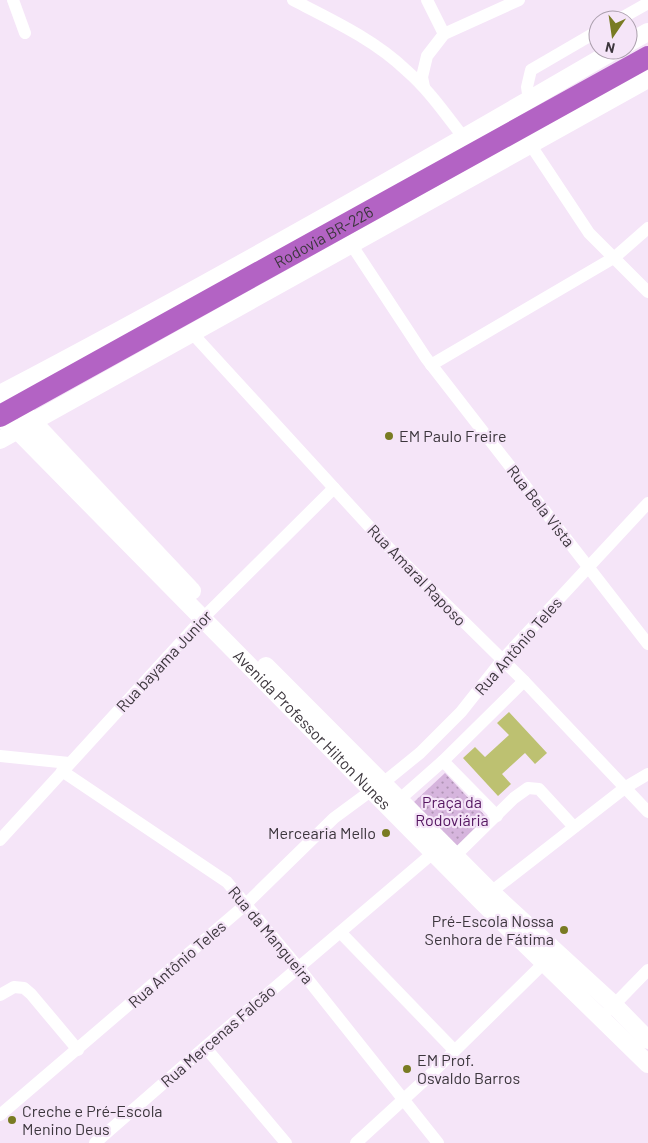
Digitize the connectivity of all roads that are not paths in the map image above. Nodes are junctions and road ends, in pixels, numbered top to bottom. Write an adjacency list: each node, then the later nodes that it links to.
1 (13, 0): 7 (street)
2 (293, 0): 13 (street)
3 (427, 0): 8 (street)
4 (519, 0): 8 (street)
5 (648, 3): 6 (street)
6 (636, 10)
7 (25, 32)
8 (444, 34): 13 (street)
9 (588, 37): 14 (street)
10 (648, 57): 15 (highway, Rodovia BR-226)
11 (598, 60): 14 (main road)
12 (648, 79): 15 (main road)
13 (424, 87): 16 (street)
14 (529, 100): 16 (main road)
15 (525, 136): 18 (main road); 19 (street); 23 (highway, Rodovia BR-226)
16 (464, 138): 23 (main road)
17 (648, 228): 19 (street)
18 (351, 244): 21 (main road); 22 (street, Rua Bela Vista)
19 (615, 257): 20 (street); 22 (street)
20 (648, 292)
21 (192, 333): 24 (main road); 26 (street, Rua Amaral Raposo)
22 (431, 365): 28 (street, Rua Bela Vista)
23 (4, 408): 24 (main road, Avenida Professor Hilton Nunes)
24 (26, 427): 25 (main road); 29 (main road, Avenida Professor Hilton Nunes)
25 (0, 440)
26 (334, 488): 29 (street, Rua bayama Junior); 31 (street, Rua Amaral Raposo)
27 (648, 503): 28 (street, Rua Antônio Teles)
28 (588, 566): 30 (street, Rua Bela Vista); 31 (street, Rua Antônio Teles)
29 (207, 615): 37 (street, Rua bayama Junior); 39 (main road, Avenida Professor Hilton Nunes)
30 (648, 644)
31 (503, 660): 32 (street, Rua Amaral Raposo); 33 (street, Rua Antônio Teles)
32 (524, 681): 34 (street, Rua Antônio Teles); 40 (street, Rua Amaral Raposo)
33 (461, 712): 34 (street); 39 (street, Rua Antônio Teles)
34 (477, 729): 36 (street, Rua Antônio Teles)
35 (0, 756): 37 (street, Rua da Mangueira)
36 (444, 761): 41 (street, Rua Antônio Teles); 43 (street)
37 (65, 767): 45 (street, Rua bayama Junior); 49 (street, Rua da Mangueira)
38 (648, 774): 40 (street)
39 (378, 787): 41 (main road, Avenida Professor Hilton Nunes); 49 (street, Rua Antônio Teles)
40 (626, 787): 42 (street, Rua Amaral Raposo); 44 (street)
41 (395, 803): 46 (main road, Avenida Professor Hilton Nunes); 47 (main road, Avenida Professor Hilton Nunes)
42 (648, 812)
43 (497, 816): 44 (street); 47 (street)
44 (574, 827): 48 (street)
45 (0, 840)
46 (433, 852): 47 (main road, Avenida Professor Hilton Nunes); 50 (street, Rua Mercenas Falcão)
47 (451, 861): 48 (main road, Avenida Professor Hilton Nunes)
48 (486, 897): 51 (main road, Avenida Professor Hilton Nunes); 55 (main road, Avenida Professor Hilton Nunes)
49 (244, 906): 52 (street, Rua da Mangueira); 58 (street, Rua Antônio Teles)
50 (341, 933): 52 (street, Rua Mercenas Falcão); 59 (street)
51 (543, 964): 55 (main road, Avenida Professor Hilton Nunes); 59 (street)
52 (298, 967): 57 (street, Rua Mercenas Falcão); 61 (street, Rua da Mangueira)
53 (648, 970): 55 (street)
54 (0, 995): 58 (street)
55 (608, 1011): 56 (main road, Avenida Professor Hilton Nunes); 60 (main road, Avenida Professor Hilton Nunes)
56 (648, 1040)
57 (204, 1046): 63 (street, Rua Mercenas Falcão); 64 (street)
58 (78, 1050): 62 (street, Rua Antônio Teles)
59 (454, 1050): 61 (street)
60 (648, 1064)
61 (403, 1100): 65 (street); 66 (street, Rua da Mangueira)
62 (0, 1115)
63 (95, 1143)
64 (286, 1143)
65 (356, 1143)
66 (438, 1143)

